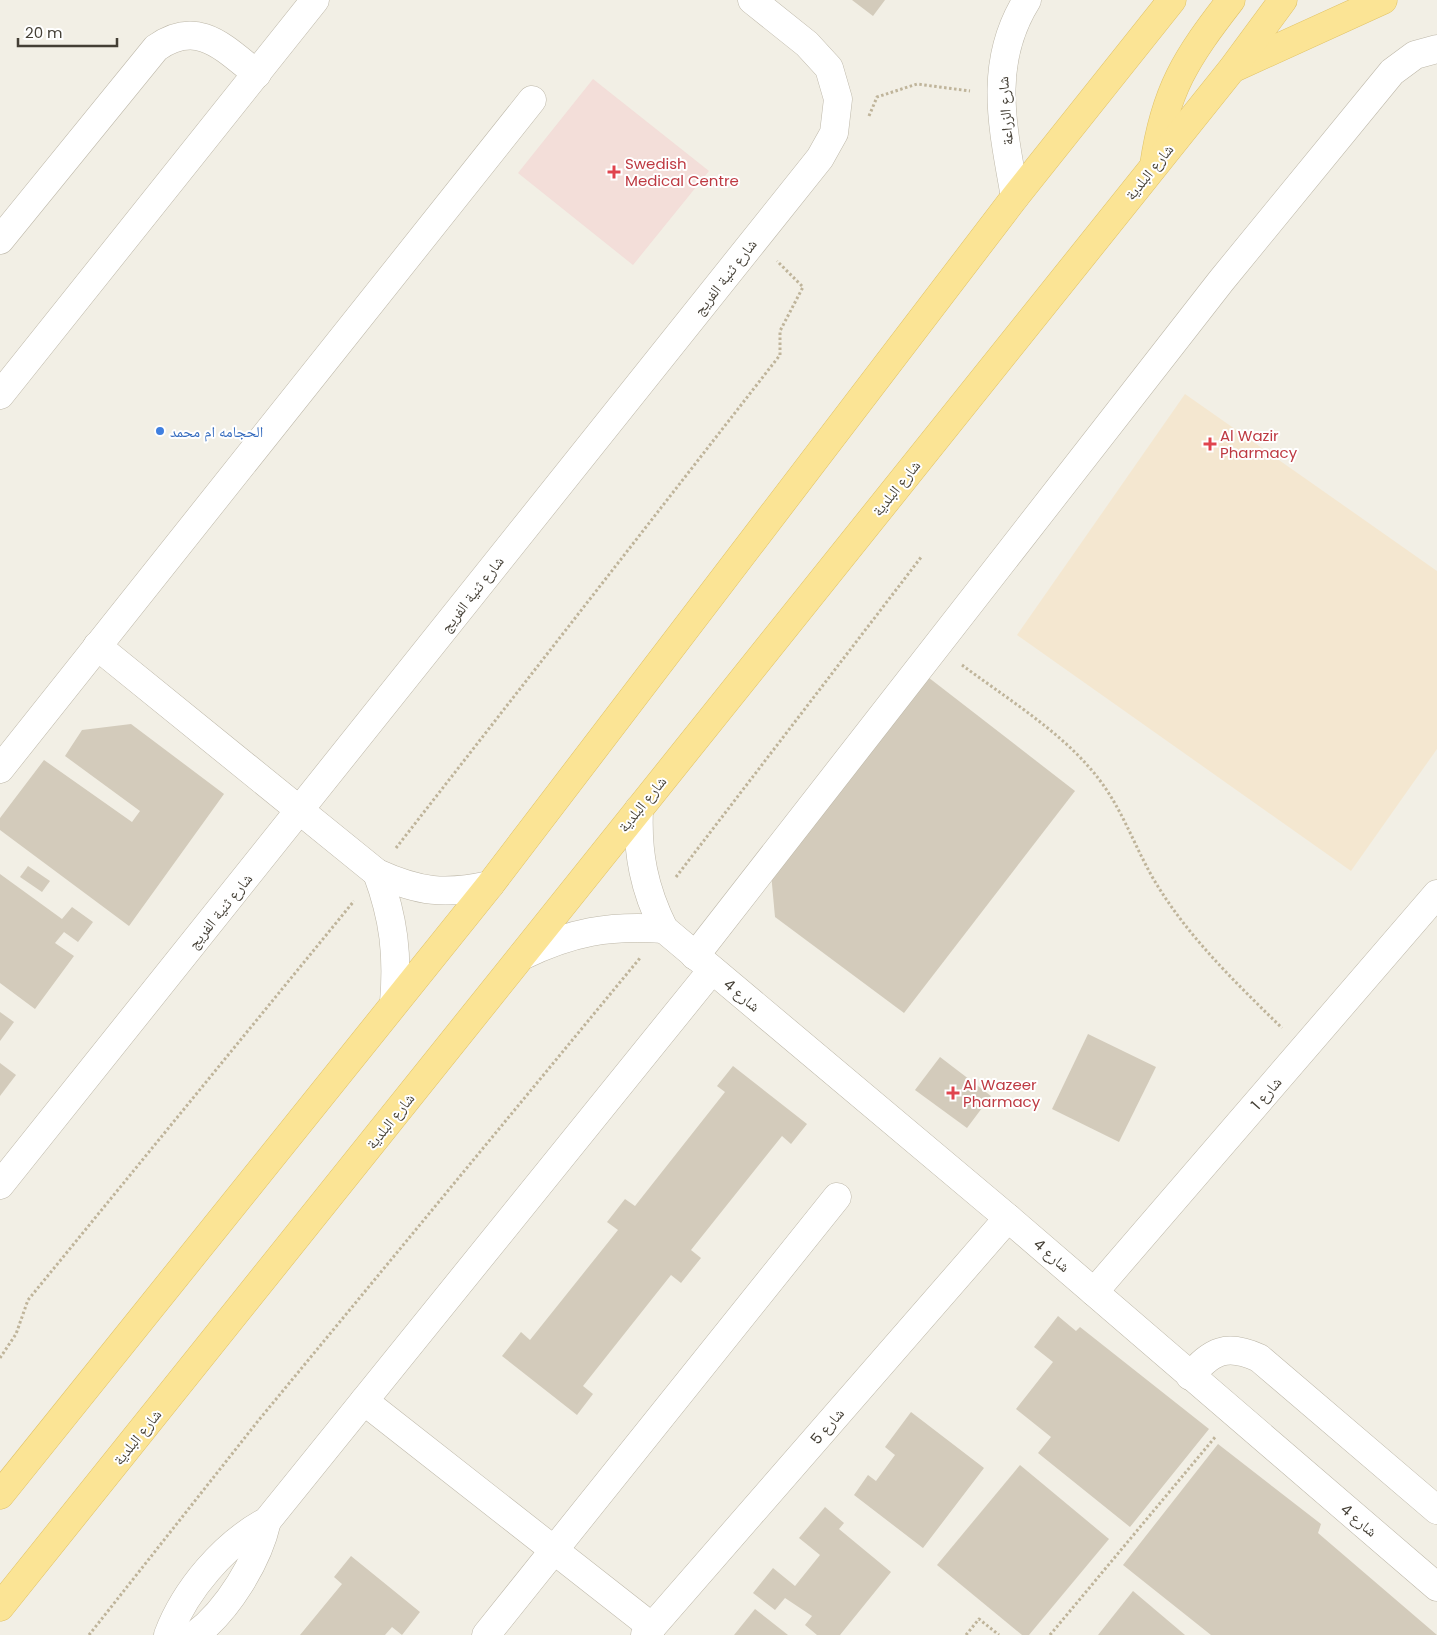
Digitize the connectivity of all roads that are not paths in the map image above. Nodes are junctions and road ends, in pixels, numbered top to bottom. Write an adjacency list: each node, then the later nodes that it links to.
1 (315, 0): 10 (street)
2 (752, 0): 19 (street, شارع ثنية الفريج)
3 (1027, 0): 13 (street, شارع الزراعة)
4 (1172, 0): 13 (main road)
5 (1231, 0): 12 (main road)
6 (1284, 0): 9 (main road, شارع البلدية)
7 (1383, 0): 9 (main road)
8 (1437, 49): 25 (street)
9 (1232, 69): 12 (main road, شارع البلدية)
10 (258, 74): 14 (street); 15 (street)
11 (532, 100): 16 (street)
12 (1154, 166): 18 (main road, شارع البلدية)
13 (1014, 197): 21 (main road)
14 (0, 240)
15 (0, 395)
16 (97, 646): 17 (street); 19 (street)
17 (0, 769)
18 (639, 809): 23 (street, شارع 4); 24 (main road, شارع البلدية)
19 (300, 810): 20 (street); 27 (street, شارع ثنية الفريج)
20 (377, 873): 21 (street); 26 (street)
21 (490, 885): 26 (main road)
22 (1437, 894): 30 (street, شارع 1)
23 (658, 918): 24 (street); 25 (street, شارع 4)
24 (522, 956): 38 (main road, شارع البلدية)
25 (704, 963): 29 (street, شارع 4); 32 (street)
26 (394, 1003): 33 (main road)
27 (0, 1185)
28 (837, 1197): 36 (street)
29 (1008, 1218): 30 (street, شارع 4); 39 (street, شارع 5)
30 (1094, 1292): 31 (street, شارع 4)
31 (1190, 1376): 34 (street); 37 (street, شارع 4)
32 (364, 1401): 35 (street); 36 (street)
33 (0, 1495)
34 (1437, 1510)
35 (267, 1521): 40 (street); 41 (street)
36 (554, 1550): 39 (street); 42 (street)
37 (1437, 1587)
38 (0, 1607)
39 (649, 1631)
40 (168, 1635)
41 (195, 1635)
42 (486, 1635)

